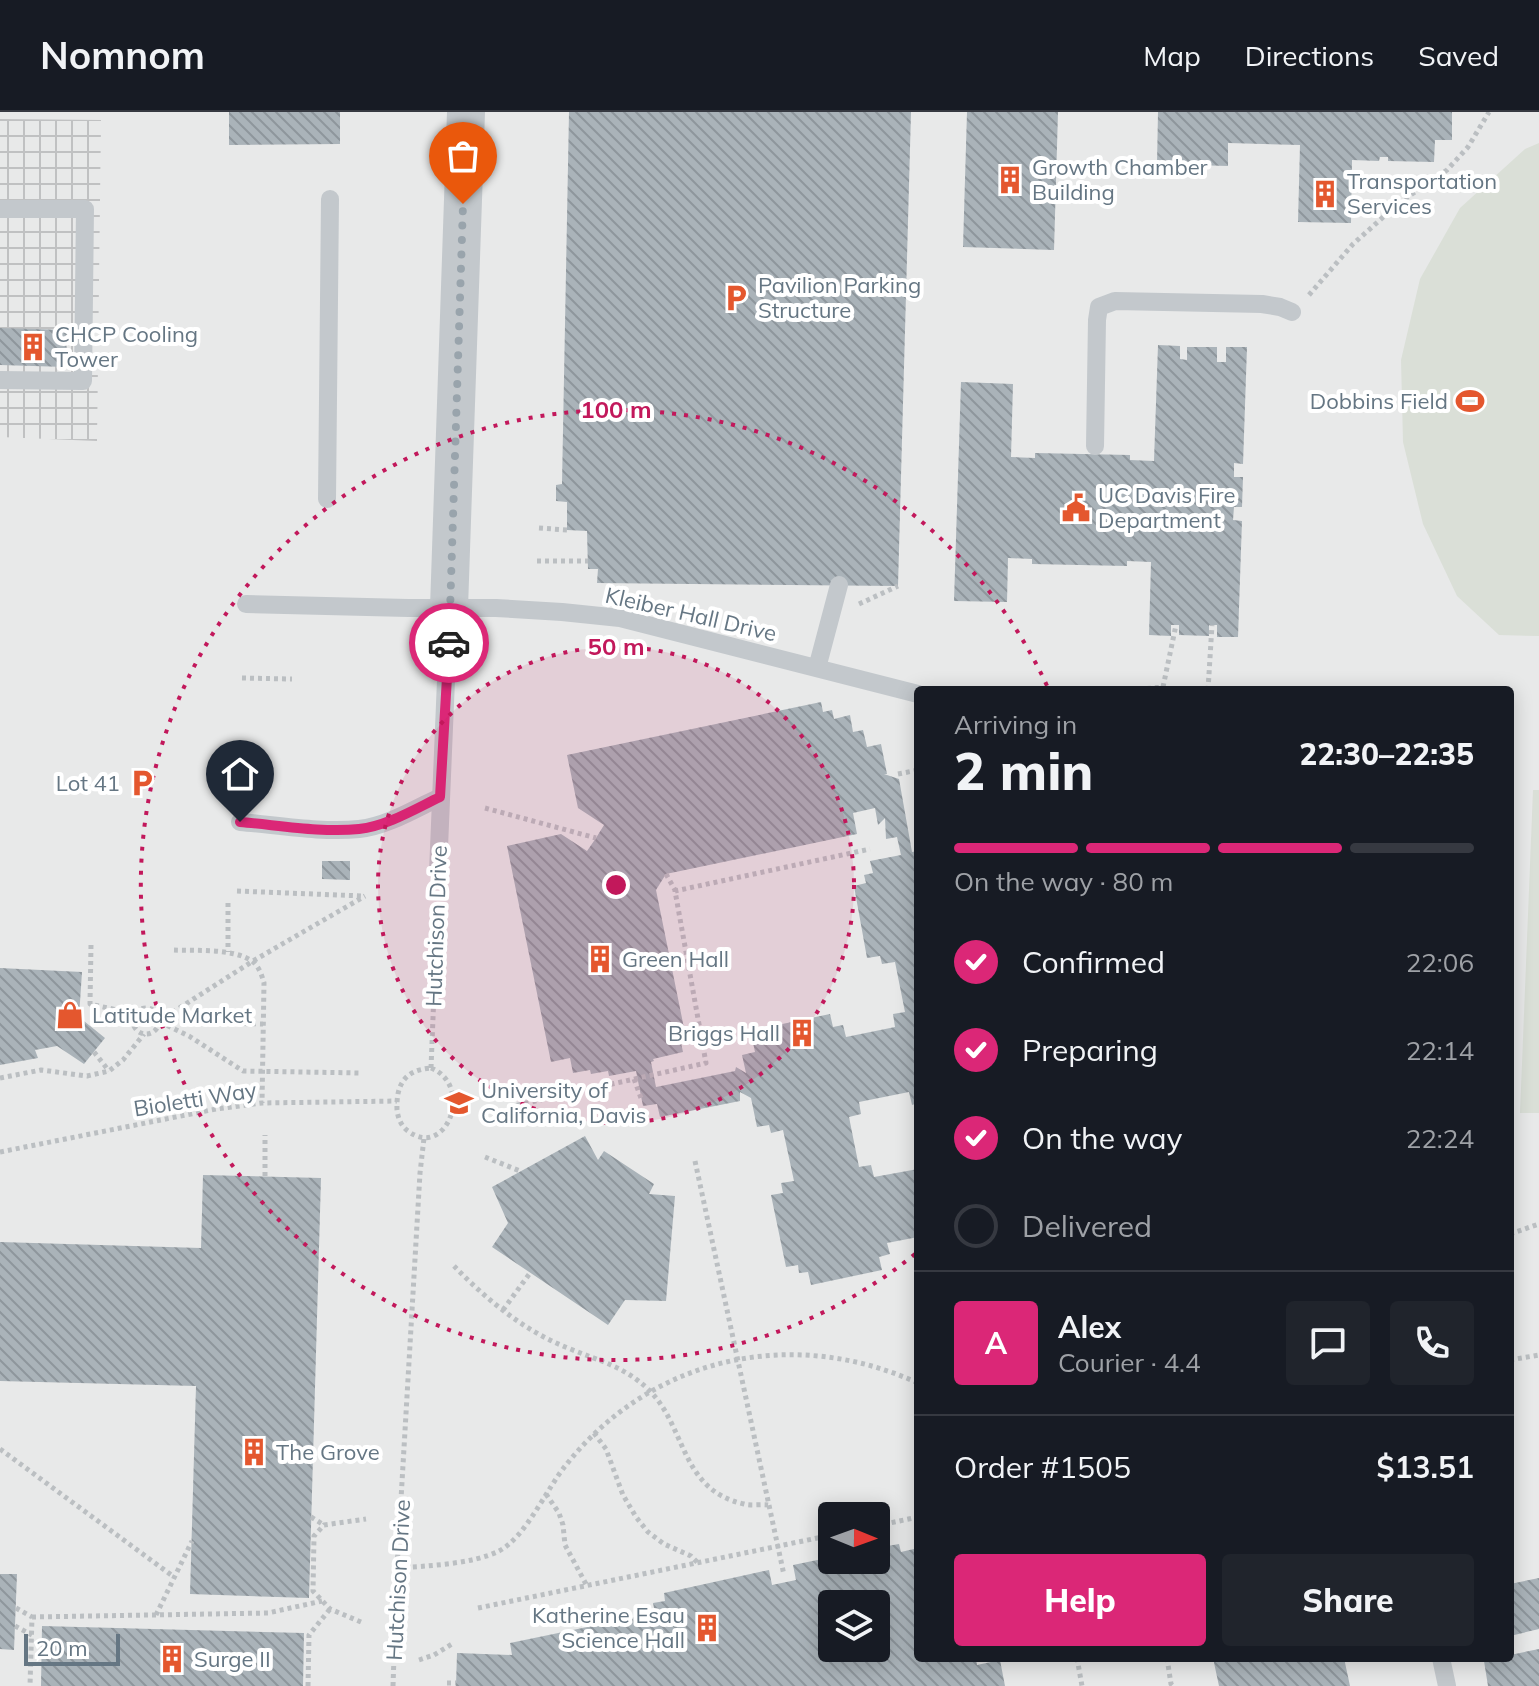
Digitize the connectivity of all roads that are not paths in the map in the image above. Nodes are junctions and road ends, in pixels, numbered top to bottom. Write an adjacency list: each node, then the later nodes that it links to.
1 (466, 112): 10 (street, Hutchison Drive)
2 (330, 199): 7 (lane)
3 (0, 209): 5 (lane)
4 (1292, 312): 6 (lane)
5 (0, 380)
6 (1095, 446)
7 (327, 499)
8 (839, 585): 11 (lane)
9 (246, 604): 10 (lane, Kleiber Hall Drive)
10 (449, 608): 11 (lane, Kleiber Hall Drive); 13 (lane, Hutchison Drive)
11 (817, 668): 12 (lane, Kleiber Hall Drive)
12 (914, 693)
13 (440, 797): 14 (lane); 15 (lane, Hutchison Drive)
14 (240, 822)
15 (438, 872)
16 (1442, 1662): 17 (lane)
17 (1447, 1686)

